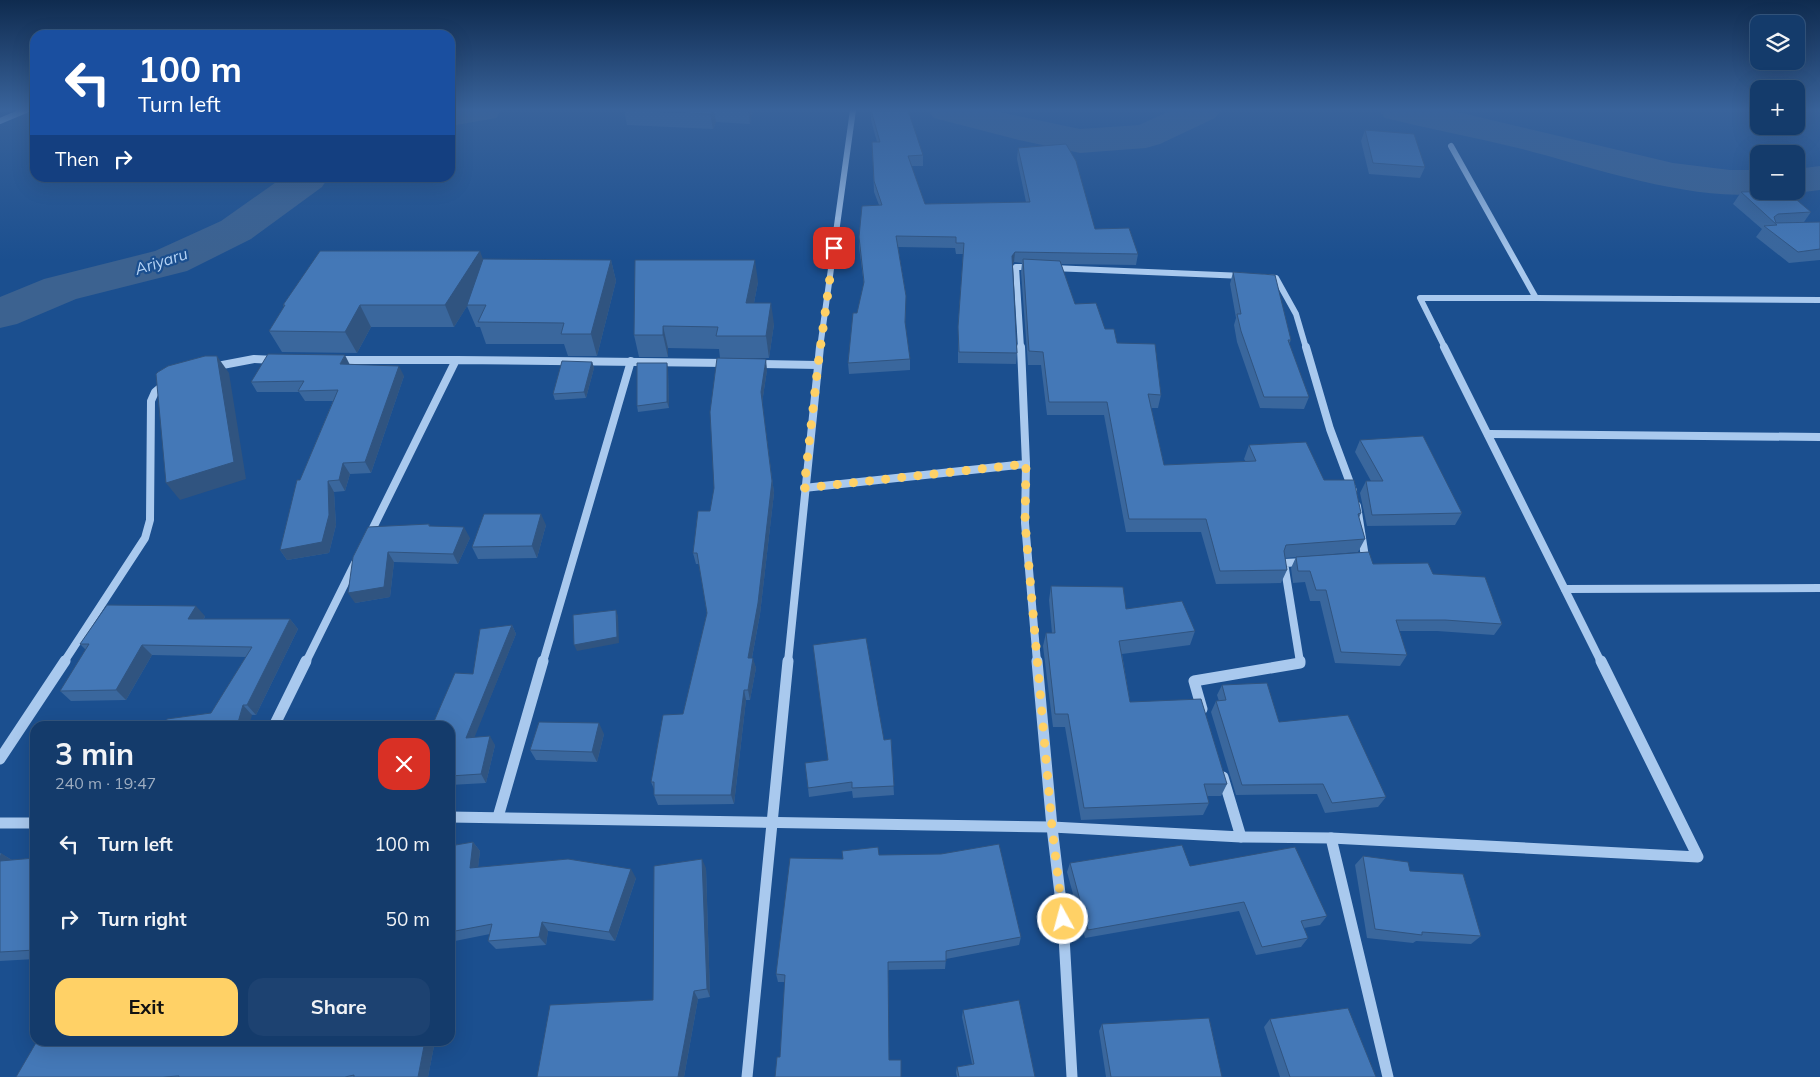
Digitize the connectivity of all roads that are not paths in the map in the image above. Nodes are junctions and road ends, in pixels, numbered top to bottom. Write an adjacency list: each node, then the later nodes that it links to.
1 (846, 160): 11 (street)
2 (1458, 160): 3 (street)
3 (1536, 298): 4 (street); 14 (street)
4 (1820, 300)
5 (283, 360): 12 (street)
6 (322, 360): 7 (street)
7 (456, 360): 8 (street); 18 (street)
8 (631, 361): 9 (street); 29 (street)
9 (739, 363)
10 (749, 364): 11 (street)
11 (818, 365): 17 (street)
12 (203, 370)
13 (178, 376): 26 (street)
14 (1488, 434): 15 (street); 23 (street)
15 (1820, 437)
16 (1026, 464): 17 (street); 20 (street); 33 (street)
17 (804, 488): 32 (street)
18 (363, 548)
19 (358, 557): 25 (street)
20 (1347, 559)
21 (1311, 561): 24 (street)
22 (1820, 588): 23 (street)
23 (1565, 589): 35 (street)
24 (1205, 718)
25 (276, 721)
26 (0, 759)
27 (1219, 764): 34 (street)
28 (455, 817): 29 (street)
29 (498, 817): 32 (street)
30 (30, 822): 31 (street)
31 (0, 823)
32 (773, 823): 33 (street); 36 (street)
33 (1052, 827): 34 (street); 37 (street)
34 (1241, 837): 35 (street)
35 (1331, 838): 38 (street)
36 (747, 1077)
37 (1072, 1077)
38 (1388, 1077)

